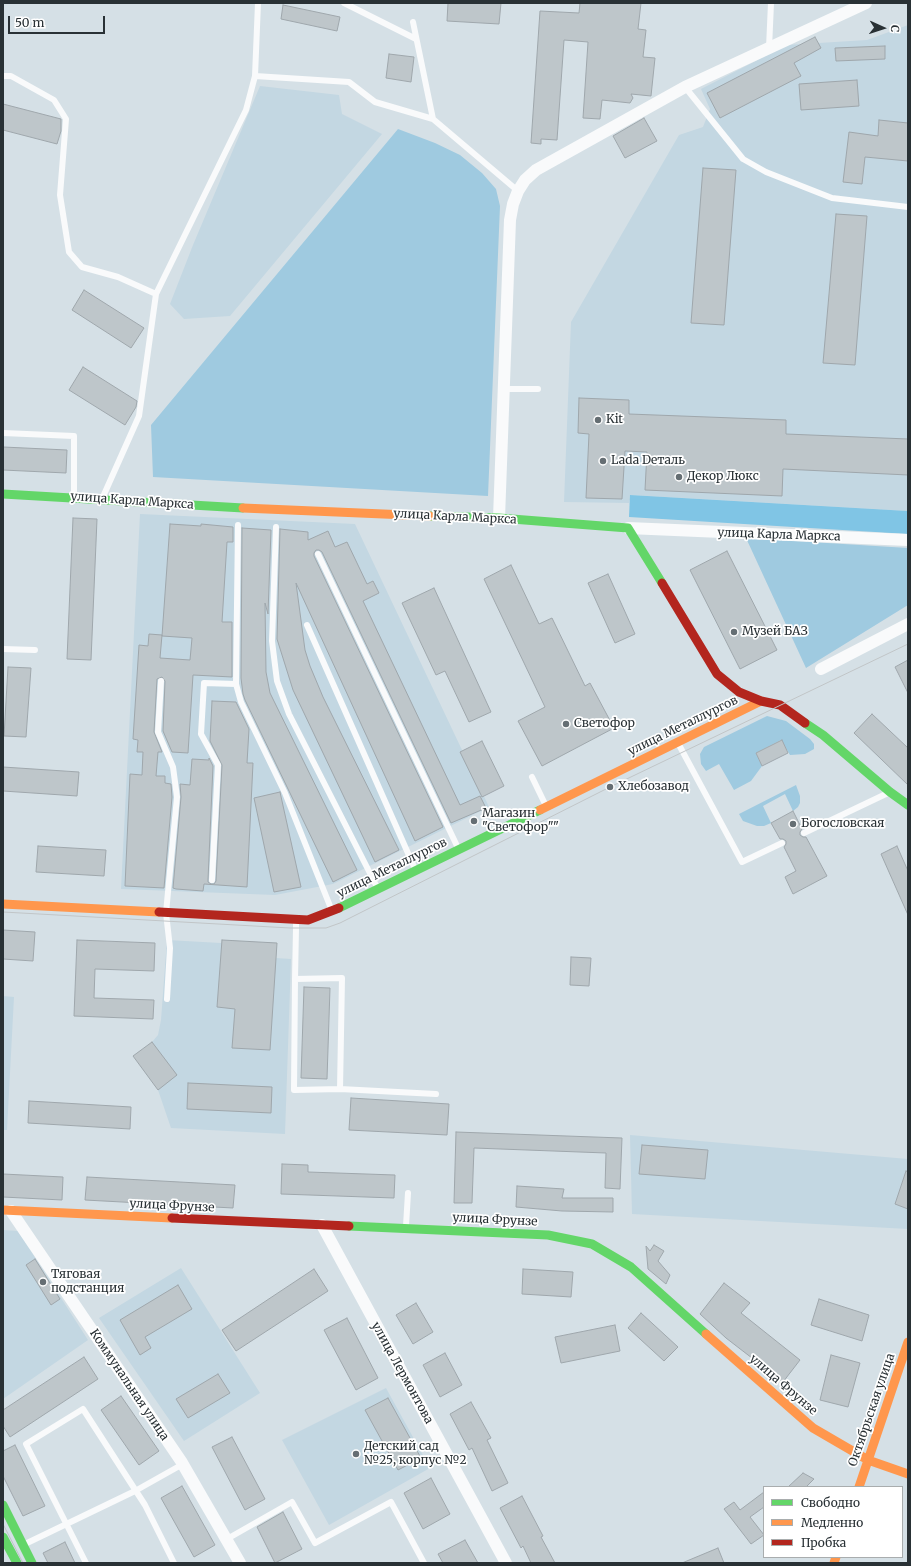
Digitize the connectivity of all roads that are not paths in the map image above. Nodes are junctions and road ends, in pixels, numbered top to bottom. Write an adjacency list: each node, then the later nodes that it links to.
1 (258, 3): 9 (lane)
2 (344, 3): 6 (lane)
3 (771, 3): 7 (lane)
4 (866, 3): 7 (street)
5 (413, 22): 6 (lane)
6 (416, 39): 11 (lane)
7 (769, 48): 10 (street)
8 (3, 76): 14 (lane)
9 (255, 76): 11 (lane); 14 (lane)
10 (685, 87): 12 (street); 13 (lane)
11 (432, 119): 12 (lane)
12 (518, 191): 15 (street)
13 (908, 208)
14 (156, 294): 20 (lane)
15 (503, 389): 16 (lane); 21 (street)
16 (538, 390)
17 (3, 433): 19 (lane)
18 (3, 494): 19 (street, улица Карла Маркса)
19 (74, 497): 20 (street, улица Карла Маркса)
20 (101, 500): 21 (street, улица Карла Маркса)
21 (500, 518): 24 (street, улица Карла Маркса)
22 (238, 525): 33 (lane)
23 (276, 527): 45 (lane)
24 (628, 528): 25 (street, улица Карла Маркса); 34 (street)
25 (908, 540)
26 (318, 554): 42 (lane)
27 (908, 624): 31 (street)
28 (307, 625): 43 (lane)
29 (3, 649): 30 (lane)
30 (35, 650)
31 (821, 669)
32 (161, 681): 48 (lane)
33 (236, 684): 44 (lane); 47 (lane)
34 (760, 701): 35 (street, улица Металлургов); 37 (street)
35 (677, 742): 39 (street, улица Металлургов); 41 (lane)
36 (532, 777): 39 (lane)
37 (890, 792): 38 (street); 40 (lane)
38 (908, 805)
39 (547, 806): 42 (street, улица Металлургов)
40 (804, 833)
41 (782, 843)
42 (458, 850): 43 (street, улица Металлургов)
43 (416, 870): 45 (street, улица Металлургов)
44 (212, 880)
45 (378, 888): 47 (street, улица Металлургов)
46 (3, 904): 48 (street, улица Металлургов)
47 (332, 911): 49 (street, улица Металлургов)
48 (166, 913): 49 (street, улица Металлургов); 51 (lane)
49 (296, 920): 50 (lane)
50 (295, 979): 52 (lane); 52 (lane)
51 (168, 999)
52 (340, 1089): 53 (lane)
53 (436, 1094)
54 (408, 1193): 57 (lane)
55 (7, 1210): 56 (street, улица Фрунзе); 61 (street, Коммунальная улица)
56 (322, 1225): 57 (street, улица Фрунзе); 76 (street, улица Лермонтова)
57 (406, 1228): 60 (street, улица Фрунзе)
58 (908, 1342): 59 (street, Октябрьская улица)
59 (905, 1358): 60 (street, Октябрьская улица)
60 (868, 1460): 62 (street, улица Фрунзе); 63 (street, Октябрьская улица)
61 (183, 1464): 64 (lane); 68 (street, Коммунальная улица)
62 (908, 1474)
63 (859, 1486)
64 (136, 1490): 66 (lane); 66 (lane); 73 (lane)
65 (3, 1505): 69 (street)
66 (66, 1523): 69 (lane); 72 (lane)
67 (3, 1537): 70 (street)
68 (227, 1539): 74 (street, Коммунальная улица); 75 (lane)
69 (23, 1545): 71 (street)
70 (17, 1563)
71 (32, 1563)
72 (86, 1563)
73 (174, 1563)
74 (240, 1563)
75 (424, 1563)
76 (506, 1563)

